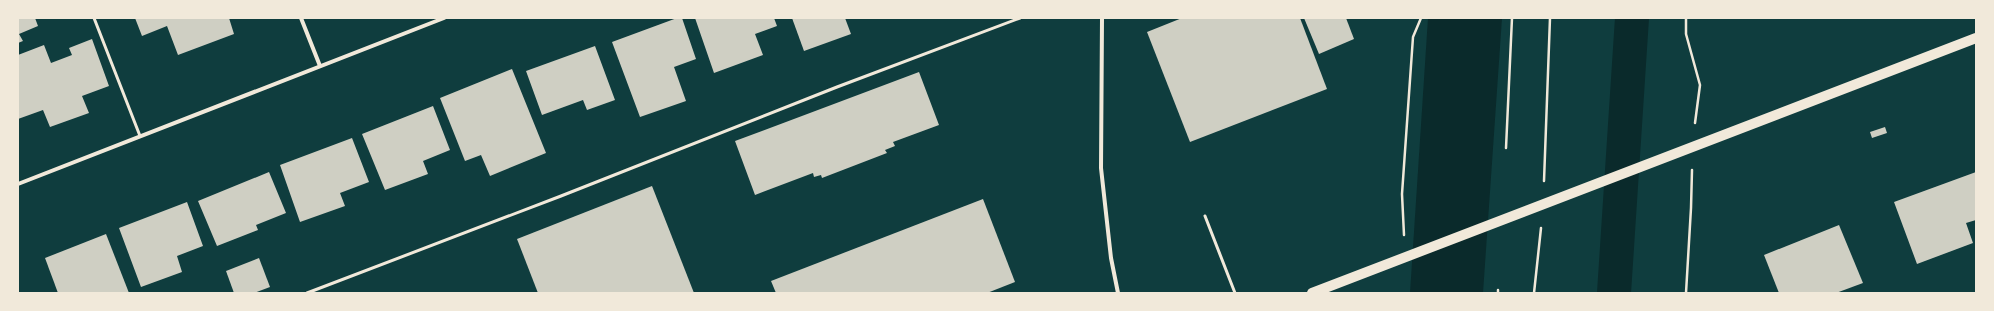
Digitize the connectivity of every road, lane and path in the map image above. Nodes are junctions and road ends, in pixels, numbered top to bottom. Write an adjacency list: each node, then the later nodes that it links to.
1 (94, 18): 11 (lane)
2 (302, 18): 10 (street)
3 (444, 18): 10 (street)
4 (1020, 18): 17 (lane)
5 (1102, 18): 18 (street)
6 (1421, 18): 16 (path)
7 (1512, 18): 12 (path)
8 (1550, 18): 14 (path)
9 (1976, 38): 14 (main road)
10 (320, 66): 11 (street)
11 (140, 136): 13 (street)
12 (1506, 148)
13 (18, 184)
14 (1544, 205): 16 (main road); 21 (path)
15 (1204, 216): 19 (lane)
16 (1405, 257): 20 (main road)
17 (306, 293)
18 (1118, 293)
19 (1235, 293)
20 (1312, 293)
21 (1534, 293)

